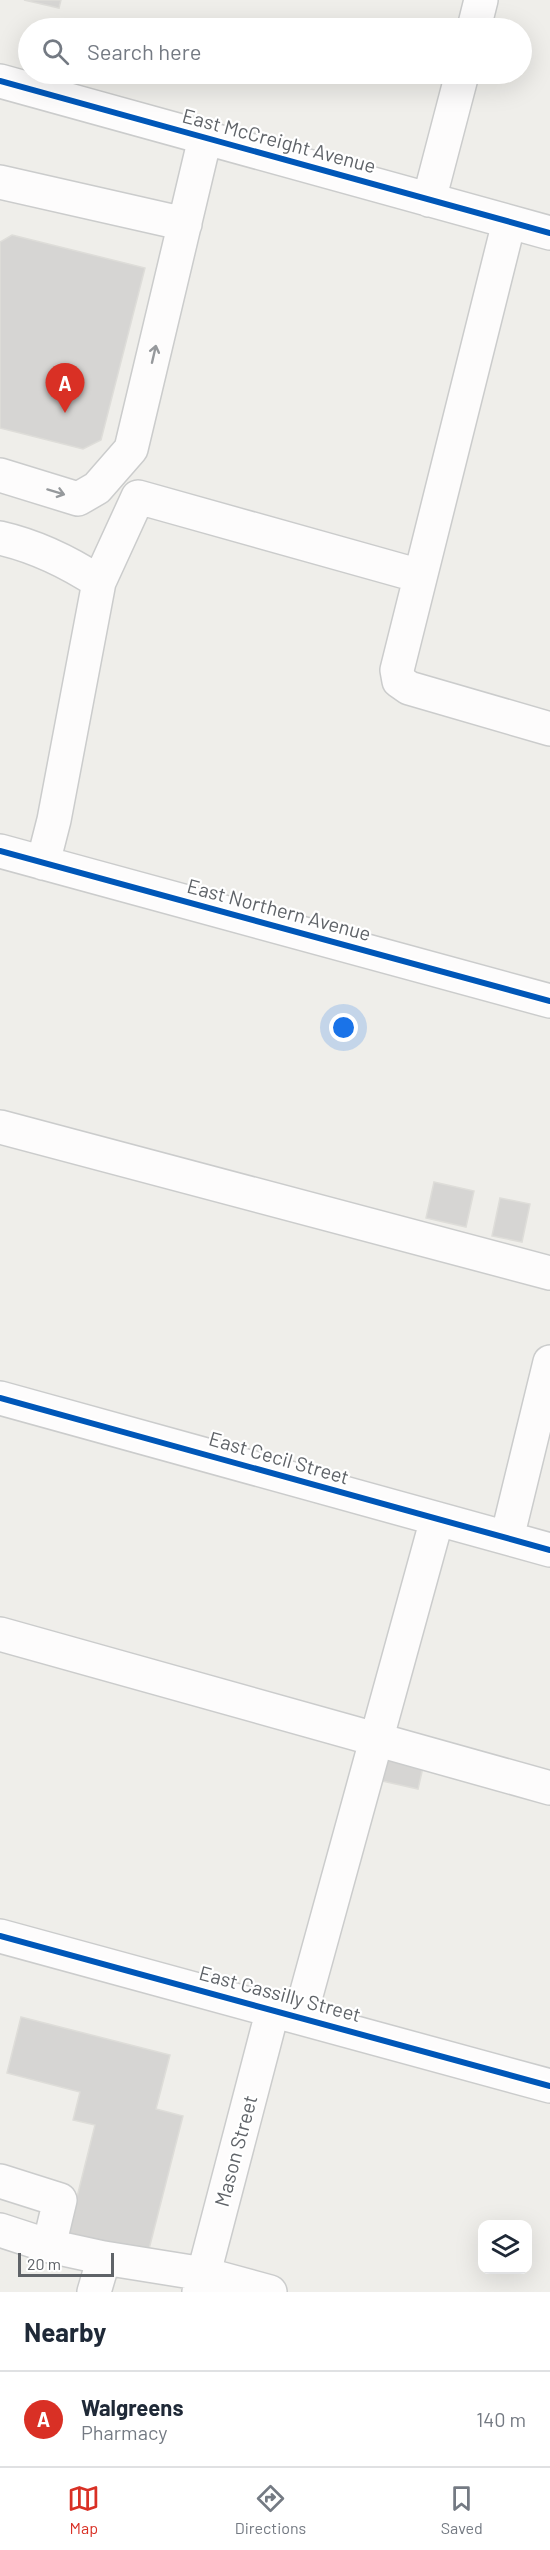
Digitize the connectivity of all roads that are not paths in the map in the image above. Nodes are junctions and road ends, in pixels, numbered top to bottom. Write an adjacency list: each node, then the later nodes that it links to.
1 (481, 0): 2 (street)
2 (476, 18)
3 (0, 81): 5 (street, East McCreight Avenue)
4 (459, 84): 7 (street)
5 (205, 138): 7 (street, East McCreight Avenue); 9 (street)
6 (0, 182): 9 (street)
7 (429, 200): 8 (street, East McCreight Avenue)
8 (509, 222): 10 (street, East McCreight Avenue); 13 (street)
9 (185, 224): 11 (street, one-way to 9)
10 (550, 233)
11 (0, 476)
12 (0, 538): 14 (street)
13 (420, 576): 14 (street); 15 (street)
14 (99, 582): 17 (street)
15 (550, 729)
16 (0, 851): 17 (street, East Northern Avenue)
17 (43, 863): 18 (street, East Northern Avenue)
18 (550, 1001)
19 (0, 1127): 20 (street)
20 (550, 1273)
21 (550, 1362): 24 (street)
22 (0, 1398): 23 (street, East Cecil Street)
23 (437, 1519): 24 (street, East Cecil Street); 27 (street, Mason Street)
24 (507, 1538): 25 (street, East Cecil Street)
25 (550, 1550)
26 (0, 1634): 27 (street)
27 (378, 1740): 28 (street); 30 (street, Mason Street)
28 (550, 1788)
29 (0, 1936): 30 (street, East Cassilly Street)
30 (286, 2013): 31 (street, East Cassilly Street); 36 (street, Mason Street)
31 (550, 2086)
32 (0, 2181): 34 (street)
33 (0, 2230): 34 (street)
34 (49, 2246): 35 (street)
35 (104, 2258): 36 (street); 37 (street)
36 (202, 2283): 38 (street)
37 (94, 2292)
38 (270, 2292)

